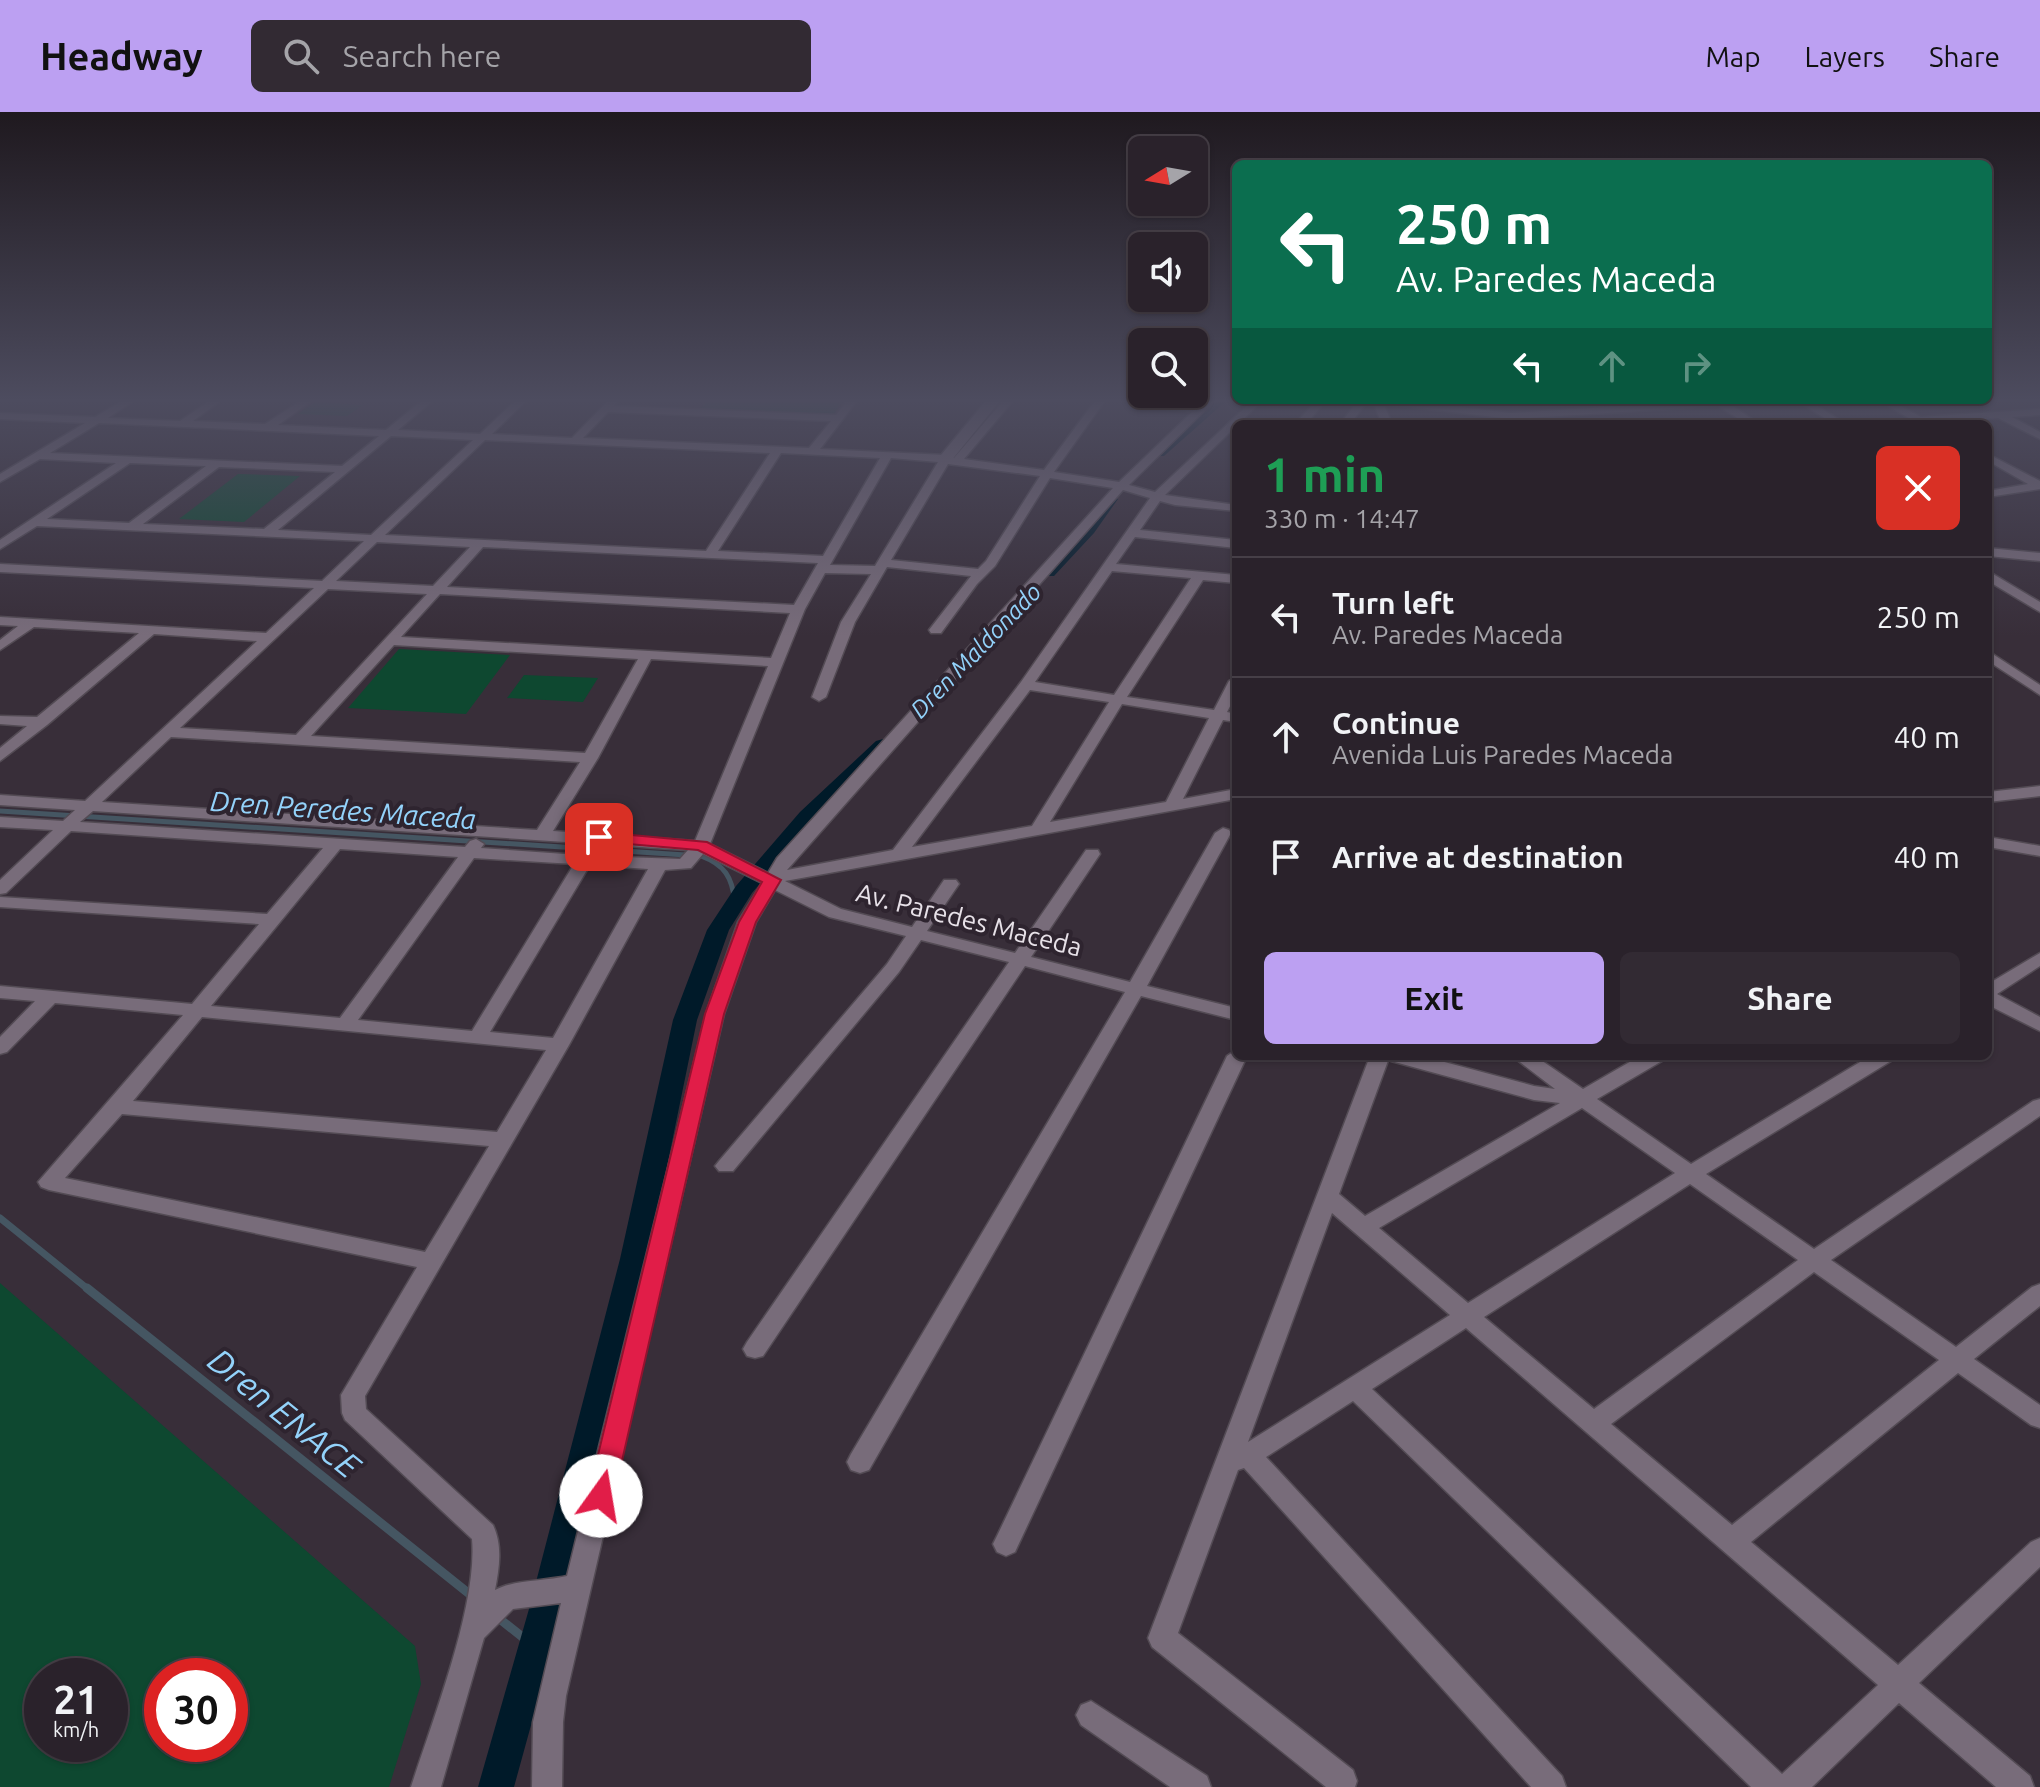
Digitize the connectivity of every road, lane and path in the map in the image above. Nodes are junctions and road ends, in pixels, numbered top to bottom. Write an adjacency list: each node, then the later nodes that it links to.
1 (97, 480): 19 (street)
2 (194, 480): 20 (street)
3 (331, 480): 22 (street)
4 (435, 480): 23 (street)
5 (758, 480): 28 (street)
6 (873, 480): 30 (street)
7 (939, 480): 31 (street)
8 (1043, 480): 34 (street)
9 (1085, 480): 13 (street)
10 (1127, 480): 13 (street)
11 (1174, 480): 17 (street)
12 (1992, 485): 15 (street)
13 (1121, 486): 17 (street); 90 (street)
14 (2040, 486): 15 (street)
15 (2003, 489): 16 (street)
16 (1992, 493)
17 (1156, 498): 18 (street); 21 (street)
18 (1232, 504)
19 (36, 522): 20 (street); 26 (street)
20 (131, 527): 22 (street)
21 (1134, 533): 25 (street); 32 (street)
22 (266, 534): 23 (street)
23 (372, 538): 24 (street); 38 (street)
24 (480, 543): 28 (street); 39 (street)
25 (1232, 544)
26 (0, 545)
27 (1992, 552): 29 (street)
28 (709, 555): 30 (street)
29 (2040, 557)
30 (823, 564): 31 (street); 41 (street)
31 (884, 566): 34 (street); 56 (street)
32 (1111, 567): 35 (street); 53 (street)
33 (0, 568): 38 (street)
34 (980, 573): 45 (street)
35 (1200, 575): 37 (street); 57 (street)
36 (1992, 578): 40 (street)
37 (1232, 579)
38 (324, 584): 39 (street); 47 (street)
39 (438, 590): 41 (street); 48 (street)
40 (2040, 608)
41 (798, 609): 52 (street)
42 (0, 621): 43 (street)
43 (24, 622): 44 (street); 46 (street); 49 (street)
44 (151, 630): 47 (street); 61 (street)
45 (936, 630)
46 (0, 634)
47 (266, 637): 62 (street)
48 (391, 641): 50 (street); 63 (street)
49 (0, 646)
50 (647, 655): 52 (street); 65 (street)
51 (1992, 658): 55 (street)
52 (775, 662): 83 (street)
53 (1026, 685): 57 (street); 86 (street)
54 (1232, 688): 58 (street)
55 (2040, 691)
56 (819, 697)
57 (1117, 701): 58 (street); 76 (street)
58 (1217, 716): 59 (street); 72 (street)
59 (1232, 718)
60 (0, 720): 61 (street)
61 (42, 722): 64 (street)
62 (166, 732): 63 (street); 73 (street)
63 (301, 739): 65 (street)
64 (0, 756)
65 (590, 758): 79 (street)
66 (1992, 790): 68 (street)
67 (2040, 791): 68 (street)
68 (2017, 794): 70 (street)
69 (1232, 795): 72 (street)
70 (1992, 797)
71 (0, 800): 73 (street)
72 (1172, 805): 76 (street)
73 (88, 806): 75 (street); 77 (street)
74 (0, 822): 75 (street)
75 (67, 826): 81 (street); 92 (street)
76 (1037, 830): 86 (street)
77 (486, 831): 79 (street); 85 (street)
78 (1223, 833): 98 (street)
79 (543, 834): 80 (street)
80 (599, 837): 83 (street); 88 (street)
81 (336, 843): 85 (street); 94 (street)
82 (1992, 843): 84 (street)
83 (701, 846): 89 (street); 90 (street, Av. Paredes Maceda)
84 (2040, 851)
85 (470, 853): 88 (street); 105 (street)
86 (899, 853): 90 (street)
87 (1092, 854): 97 (street)
88 (585, 860): 89 (street); 107 (street)
89 (659, 865): 108 (street)
90 (772, 880): 95 (street, Av. Paredes Maceda); 140 (street)
91 (950, 884): 95 (street)
92 (0, 889)
93 (0, 902): 94 (street)
94 (274, 920): 103 (street)
95 (915, 934): 97 (street, Av. Paredes Maceda); 122 (street)
96 (2040, 958): 100 (street)
97 (1021, 960): 98 (street, Av. Paredes Maceda); 130 (street)
98 (1136, 988): 104 (street, Av. Paredes Maceda); 136 (street)
99 (0, 992): 101 (street)
100 (1992, 992)
101 (52, 995): 103 (street); 109 (street)
102 (1992, 997): 106 (street)
103 (198, 1009): 105 (street); 120 (street)
104 (1232, 1013)
105 (346, 1023): 107 (street)
106 (2040, 1025)
107 (478, 1037): 108 (street)
108 (559, 1045): 121 (street)
109 (0, 1048)
110 (1235, 1060): 138 (street)
111 (1378, 1060): 124 (street)
112 (1412, 1060): 117 (street)
113 (1454, 1060): 117 (street)
114 (1527, 1060): 118 (street)
115 (1648, 1060): 118 (street)
116 (1877, 1060): 123 (street)
117 (1440, 1068): 118 (street)
118 (1579, 1098): 123 (street); 125 (street)
119 (2040, 1106): 126 (street)
120 (117, 1107): 121 (street); 127 (street)
121 (502, 1140): 127 (street)
122 (726, 1166)
123 (1690, 1174): 126 (street); 129 (street)
124 (1327, 1196): 125 (street); 135 (street)
125 (1363, 1227): 129 (street)
126 (1814, 1260): 131 (street); 134 (street)
127 (432, 1262): 141 (street)
128 (2040, 1293): 131 (street)
129 (1466, 1316): 132 (street); 134 (street)
130 (755, 1349)
131 (1955, 1359): 133 (street); 137 (street)
132 (1354, 1387): 135 (street); 149 (street)
133 (2040, 1418)
134 (1592, 1424): 137 (street)
135 (1238, 1459): 144 (street); 148 (street)
136 (860, 1462)
137 (1731, 1542): 142 (street)
138 (1006, 1544)
139 (2040, 1550): 142 (street)
140 (580, 1586): 141 (street); 146 (street)
141 (472, 1631): 145 (street)
142 (1900, 1686): 150 (street); 151 (street)
143 (1091, 1715): 147 (street)
144 (1342, 1781)
145 (426, 1787)
146 (547, 1787)
147 (1196, 1787)
148 (1551, 1787)
149 (1773, 1787)
150 (1790, 1787)
151 (2019, 1787)

